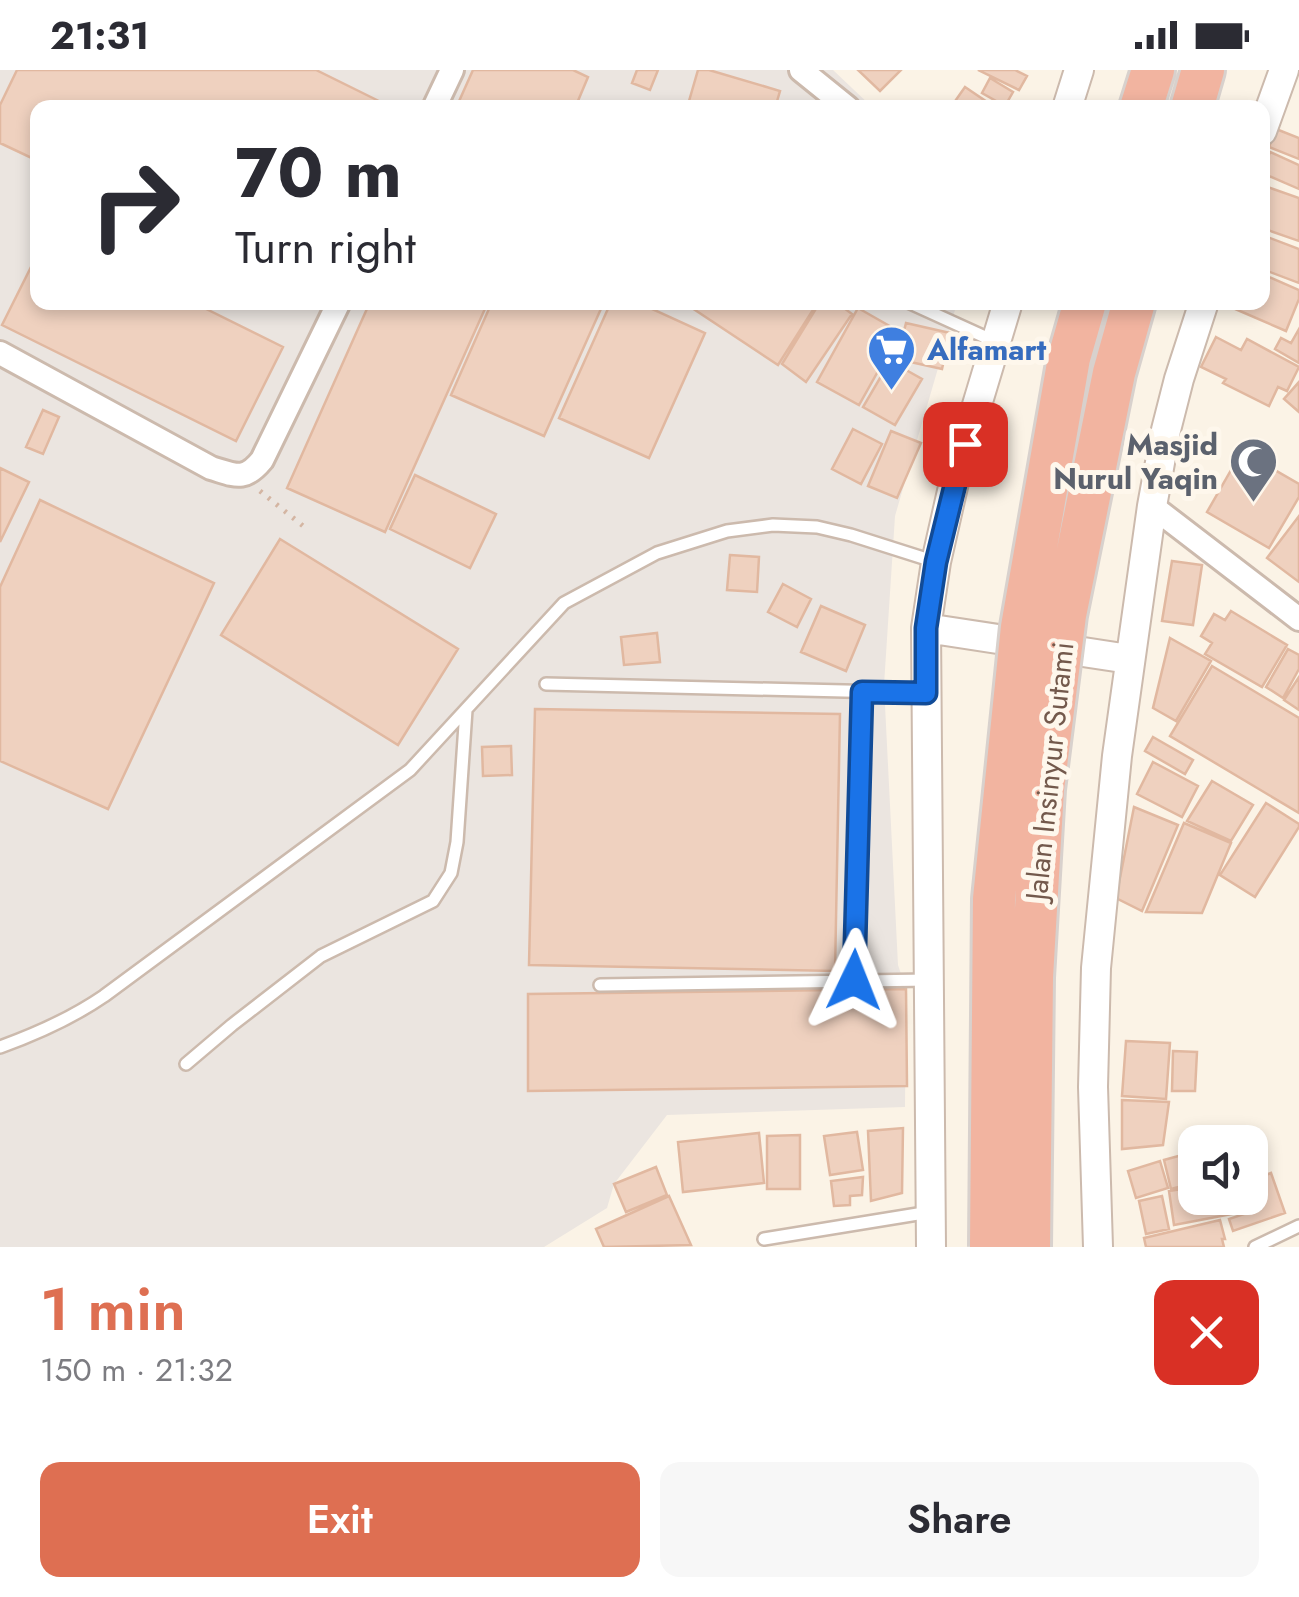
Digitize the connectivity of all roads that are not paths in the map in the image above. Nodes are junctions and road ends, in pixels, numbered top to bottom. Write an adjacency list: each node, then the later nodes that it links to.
1 (801, 70): 8 (street)
2 (1079, 70): 9 (street)
3 (1153, 70): 10 (highway)
4 (1204, 70): 11 (highway)
5 (1284, 70): 12 (street)
6 (444, 73): 7 (street)
7 (436, 100)
8 (838, 100)
9 (1070, 100)
10 (1144, 100)
11 (1195, 100)
12 (1270, 109)
13 (335, 310): 20 (street)
14 (926, 310): 19 (lane)
15 (1006, 310): 19 (street)
16 (1083, 310): 39 (highway, Jalan Insinyur Sutami, bridge)
17 (1132, 310): 40 (highway, Jalan Insinyur Sutami, bridge)
18 (1201, 310): 21 (street)
19 (996, 342): 22 (street)
20 (0, 353)
21 (1152, 506): 23 (street); 25 (street)
22 (936, 562): 24 (street); 29 (lane)
23 (1299, 619)
24 (926, 628): 25 (street); 28 (street)
25 (1129, 660): 41 (street)
26 (546, 684): 27 (lane)
27 (862, 692): 28 (lane); 30 (lane)
28 (926, 693): 31 (street)
29 (466, 710): 33 (lane); 34 (lane)
30 (854, 980): 31 (lane); 32 (lane)
31 (928, 980): 35 (street)
32 (600, 985)
33 (0, 1047)
34 (186, 1064)
35 (930, 1212): 37 (lane); 38 (street)
36 (1299, 1226): 42 (lane)
37 (764, 1238)
38 (931, 1247)
39 (991, 1247)
40 (1029, 1247)
41 (1098, 1247)
42 (1256, 1247)

